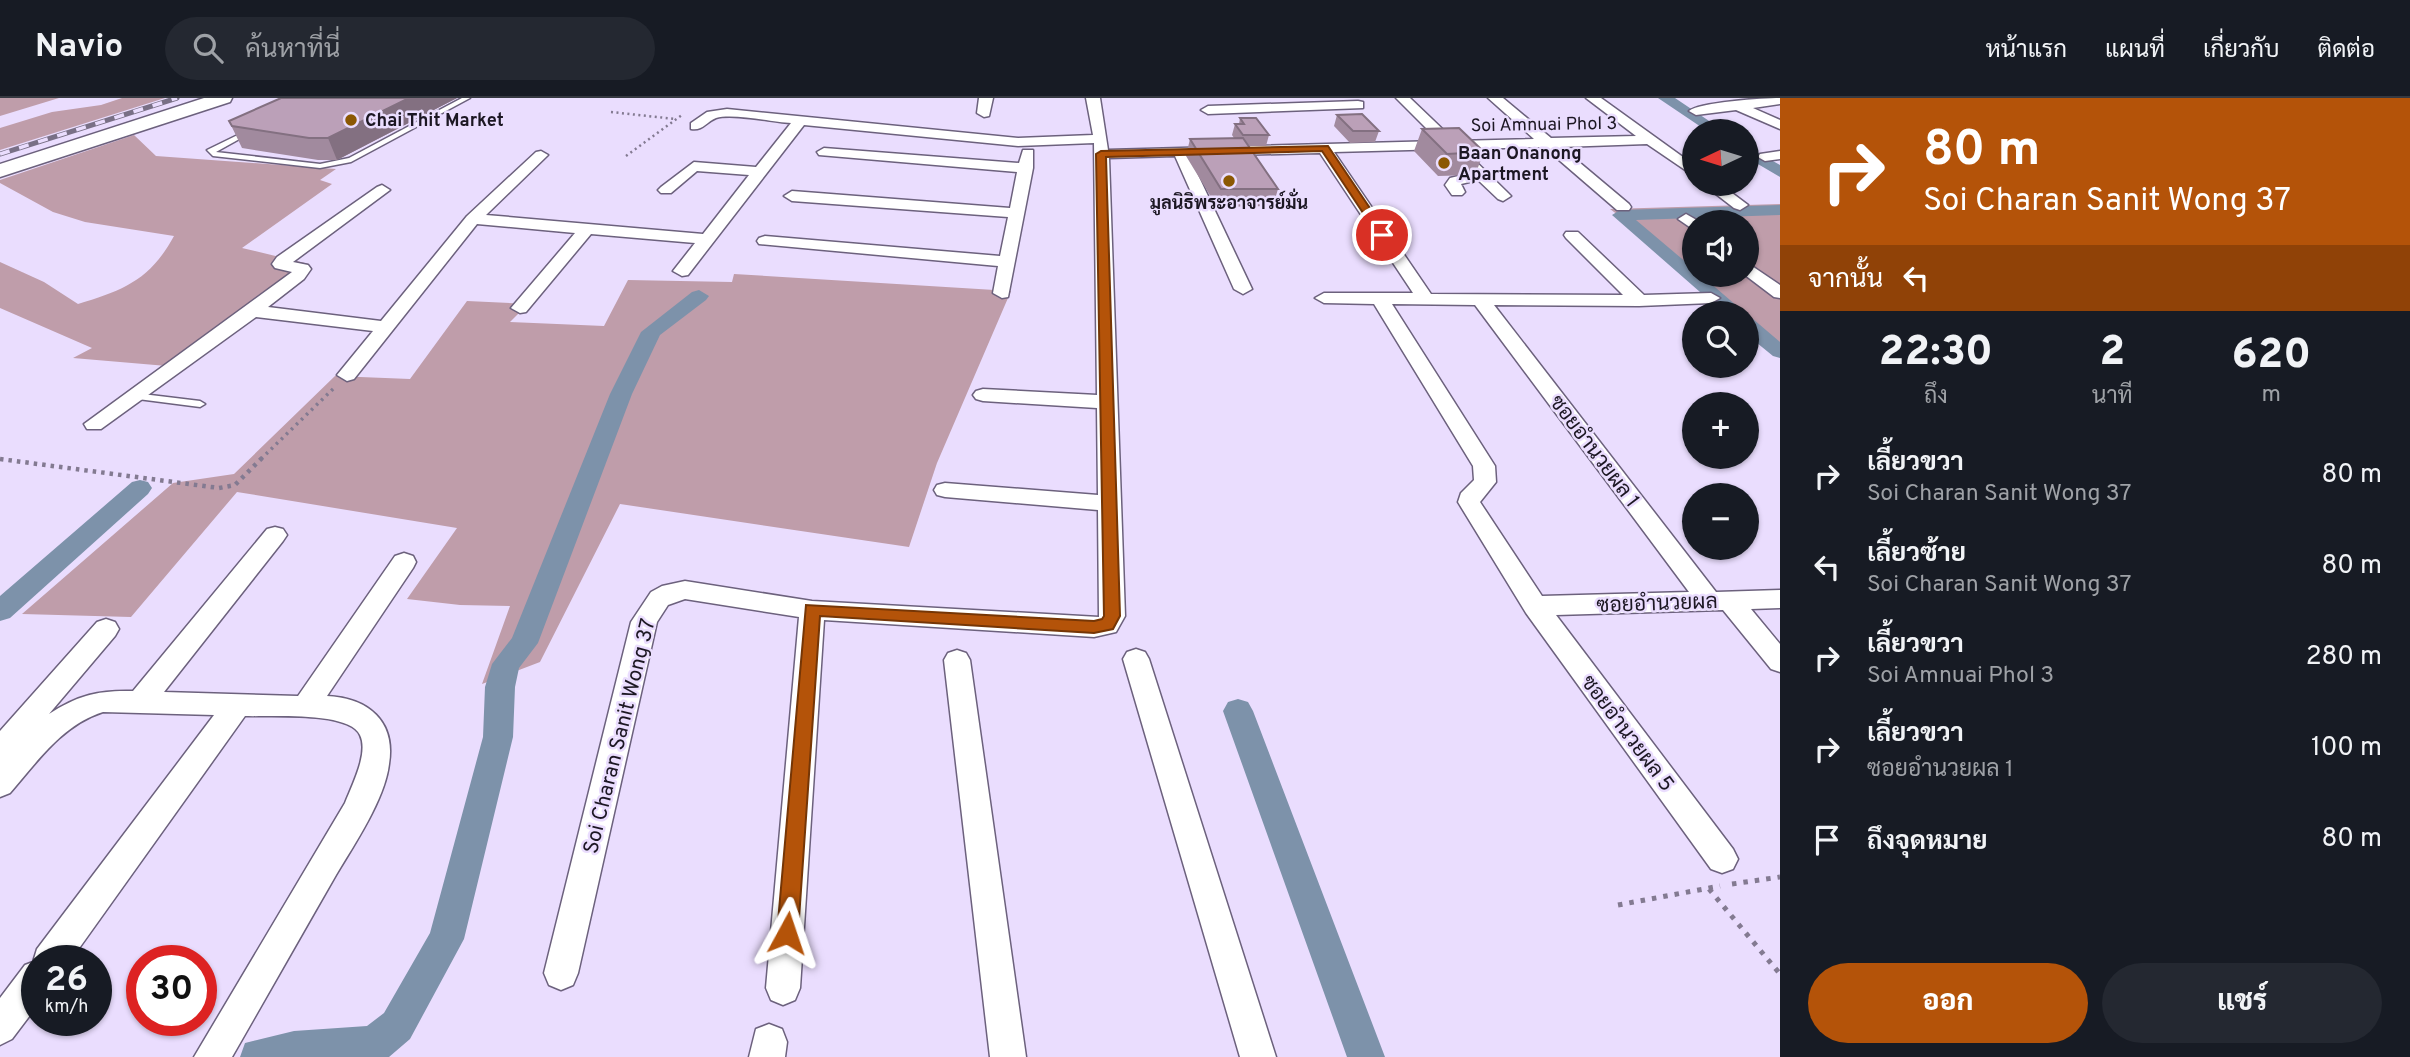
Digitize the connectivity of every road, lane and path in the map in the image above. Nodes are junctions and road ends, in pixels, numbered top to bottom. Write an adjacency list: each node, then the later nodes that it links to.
1 (223, 98): 36 (main road)
2 (467, 98): 20 (lane)
3 (986, 98): 17 (street)
4 (1093, 98): 27 (street, Soi Charan Sanit Wong 37)
5 (1199, 98): 13 (street)
6 (1403, 98): 26 (street)
7 (1495, 98): 25 (street)
8 (1593, 98): 23 (street)
9 (1721, 98): 12 (street)
10 (1780, 100): 12 (street)
11 (1358, 105): 13 (street)
12 (1737, 105): 15 (street); 21 (street)
13 (1208, 110): 29 (street)
14 (611, 111): 18 (path)
15 (1696, 111)
16 (687, 112): 18 (path)
17 (984, 113)
18 (676, 120): 33 (path)
19 (799, 122): 22 (street, Soi Amnuai Phol 3); 24 (street, Soi Amnuai Phol 3); 37 (street)
20 (264, 125)
21 (1780, 125)
22 (696, 126)
23 (1651, 140): 25 (street, Soi Amnuai Phol 3); 34 (street)
24 (1030, 142): 27 (street, Soi Amnuai Phol 3); 35 (street)
25 (1547, 143): 26 (street, Soi Amnuai Phol 3); 46 (street)
26 (1451, 145): 28 (street, Soi Amnuai Phol 3); 38 (street)
27 (1101, 147): 31 (street, Soi Amnuai Phol 3); 71 (street, Soi Charan Sanit Wong 37)
28 (1324, 148): 29 (street, Soi Amnuai Phol 3); 62 (street)
29 (1236, 150): 31 (street, Soi Amnuai Phol 3)
30 (824, 152): 35 (street)
31 (1180, 152): 56 (street)
32 (541, 155): 48 (street)
33 (626, 156)
34 (1682, 163)
35 (1026, 168): 47 (street)
36 (0, 171)
37 (760, 172): 40 (street); 51 (street)
38 (1482, 175): 41 (street); 43 (street)
39 (382, 190): 66 (street)
40 (666, 190)
41 (1457, 192)
42 (792, 196): 47 (street)
43 (1503, 196)
44 (1728, 196): 45 (street)
45 (1740, 205)
46 (1623, 207)
47 (1017, 213): 53 (street)
48 (473, 219): 49 (street); 67 (street)
49 (587, 229): 51 (street); 65 (street)
50 (1572, 235): 64 (street)
51 (708, 239): 54 (street)
52 (765, 241): 53 (street)
53 (1008, 261): 57 (street)
54 (682, 271)
55 (1759, 277): 58 (street)
56 (1243, 289)
57 (1002, 293)
58 (1780, 293)
59 (1324, 298): 61 (street)
60 (1711, 298): 64 (street)
61 (1380, 299): 62 (street); 81 (street)
62 (1426, 300): 63 (street)
63 (1481, 300): 64 (street); 80 (street, ซอยอำนวยผล 1)
64 (1639, 301)
65 (520, 308)
66 (253, 311): 67 (street); 70 (street)
67 (386, 327): 68 (street)
68 (347, 375): 74 (path)
69 (983, 395): 71 (street)
70 (134, 396): 72 (lane); 73 (street)
71 (1105, 402): 76 (street, Soi Charan Sanit Wong 37)
72 (200, 404)
73 (94, 424)
74 (0, 458)
75 (945, 490): 76 (street)
76 (1108, 503): 82 (street, Soi Charan Sanit Wong 37)
77 (275, 536): 87 (street)
78 (404, 562): 89 (street)
79 (1780, 599): 80 (street, ซอยอำนวยผล)
80 (1720, 601): 81 (street, ซอยอำนวยผล); 86 (street, ซอยอำนวยผล 1)
81 (1535, 606): 92 (street, ซอยอำนวยผล 5)
82 (812, 610): 97 (street, Soi Charan Sanit Wong 37); 99 (street)
83 (106, 629): 90 (street)
84 (1136, 659): 104 (street)
85 (957, 660): 103 (street)
86 (1780, 662)
87 (140, 702): 88 (street); 91 (street)
88 (238, 704): 89 (street); 96 (street)
89 (306, 706): 102 (street)
90 (0, 751)
91 (0, 784)
92 (1722, 859)
93 (1780, 877): 94 (path)
94 (1709, 888): 95 (path); 98 (path)
95 (1618, 905)
96 (61, 945)
97 (561, 973)
98 (1780, 974)
99 (783, 988)
100 (21, 999): 101 (street)
101 (0, 1027)
102 (212, 1057)
103 (1008, 1057)
104 (1258, 1057)

